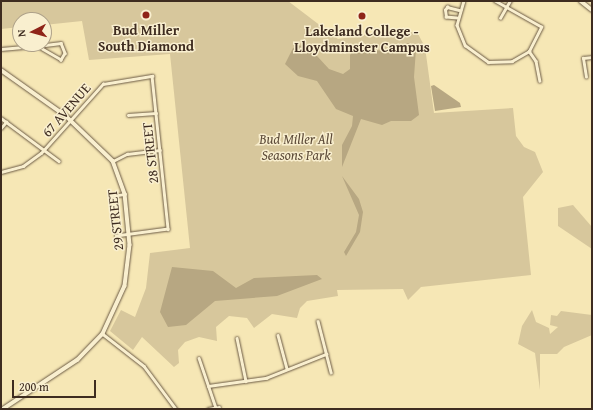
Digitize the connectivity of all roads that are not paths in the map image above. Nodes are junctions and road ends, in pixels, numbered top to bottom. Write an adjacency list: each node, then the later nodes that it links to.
1 (464, 1): 6 (street)
2 (495, 1): 5 (street)
3 (510, 1): 5 (street)
4 (581, 1): 7 (street)
5 (506, 7): 9 (street); 13 (street)
6 (459, 10): 8 (street); 8 (street)
7 (592, 10)
8 (457, 18): 13 (street)
9 (500, 18)
10 (37, 46): 10 (street)
11 (12, 48): 12 (street)
12 (1, 49)
13 (528, 51): 18 (street)
14 (592, 57): 17 (street)
15 (1, 70): 22 (street, 29 STREET)
16 (152, 76): 19 (street, 28 STREET); 22 (street, 67 AVENUE)
17 (586, 76)
18 (540, 81)
19 (156, 113): 20 (street); 26 (street, 28 STREET)
20 (128, 115)
21 (1, 118): 23 (street)
22 (69, 119): 25 (street, 67 AVENUE); 28 (street, 29 STREET)
23 (6, 122): 24 (street); 25 (street)
24 (1, 128)
25 (45, 149): 27 (street); 29 (street, 67 AVENUE)
26 (160, 150): 28 (street); 32 (street, 28 STREET)
27 (59, 161)
28 (113, 161): 30 (street, 29 STREET)
29 (1, 172)
30 (125, 194): 31 (street); 32 (street, 29 STREET)
31 (112, 196)
32 (130, 234): 33 (street); 35 (street, 29 STREET)
33 (116, 236)
34 (318, 321): 38 (street)
35 (103, 334): 44 (street, 29 STREET); 45 (street)
36 (278, 336): 40 (street)
37 (237, 338): 42 (street)
38 (326, 354): 40 (street); 41 (street)
39 (200, 358): 43 (street)
40 (287, 369): 42 (street)
41 (331, 372)
42 (246, 381): 43 (street)
43 (208, 386): 46 (street)
44 (4, 409)
45 (176, 409)
46 (208, 409)

